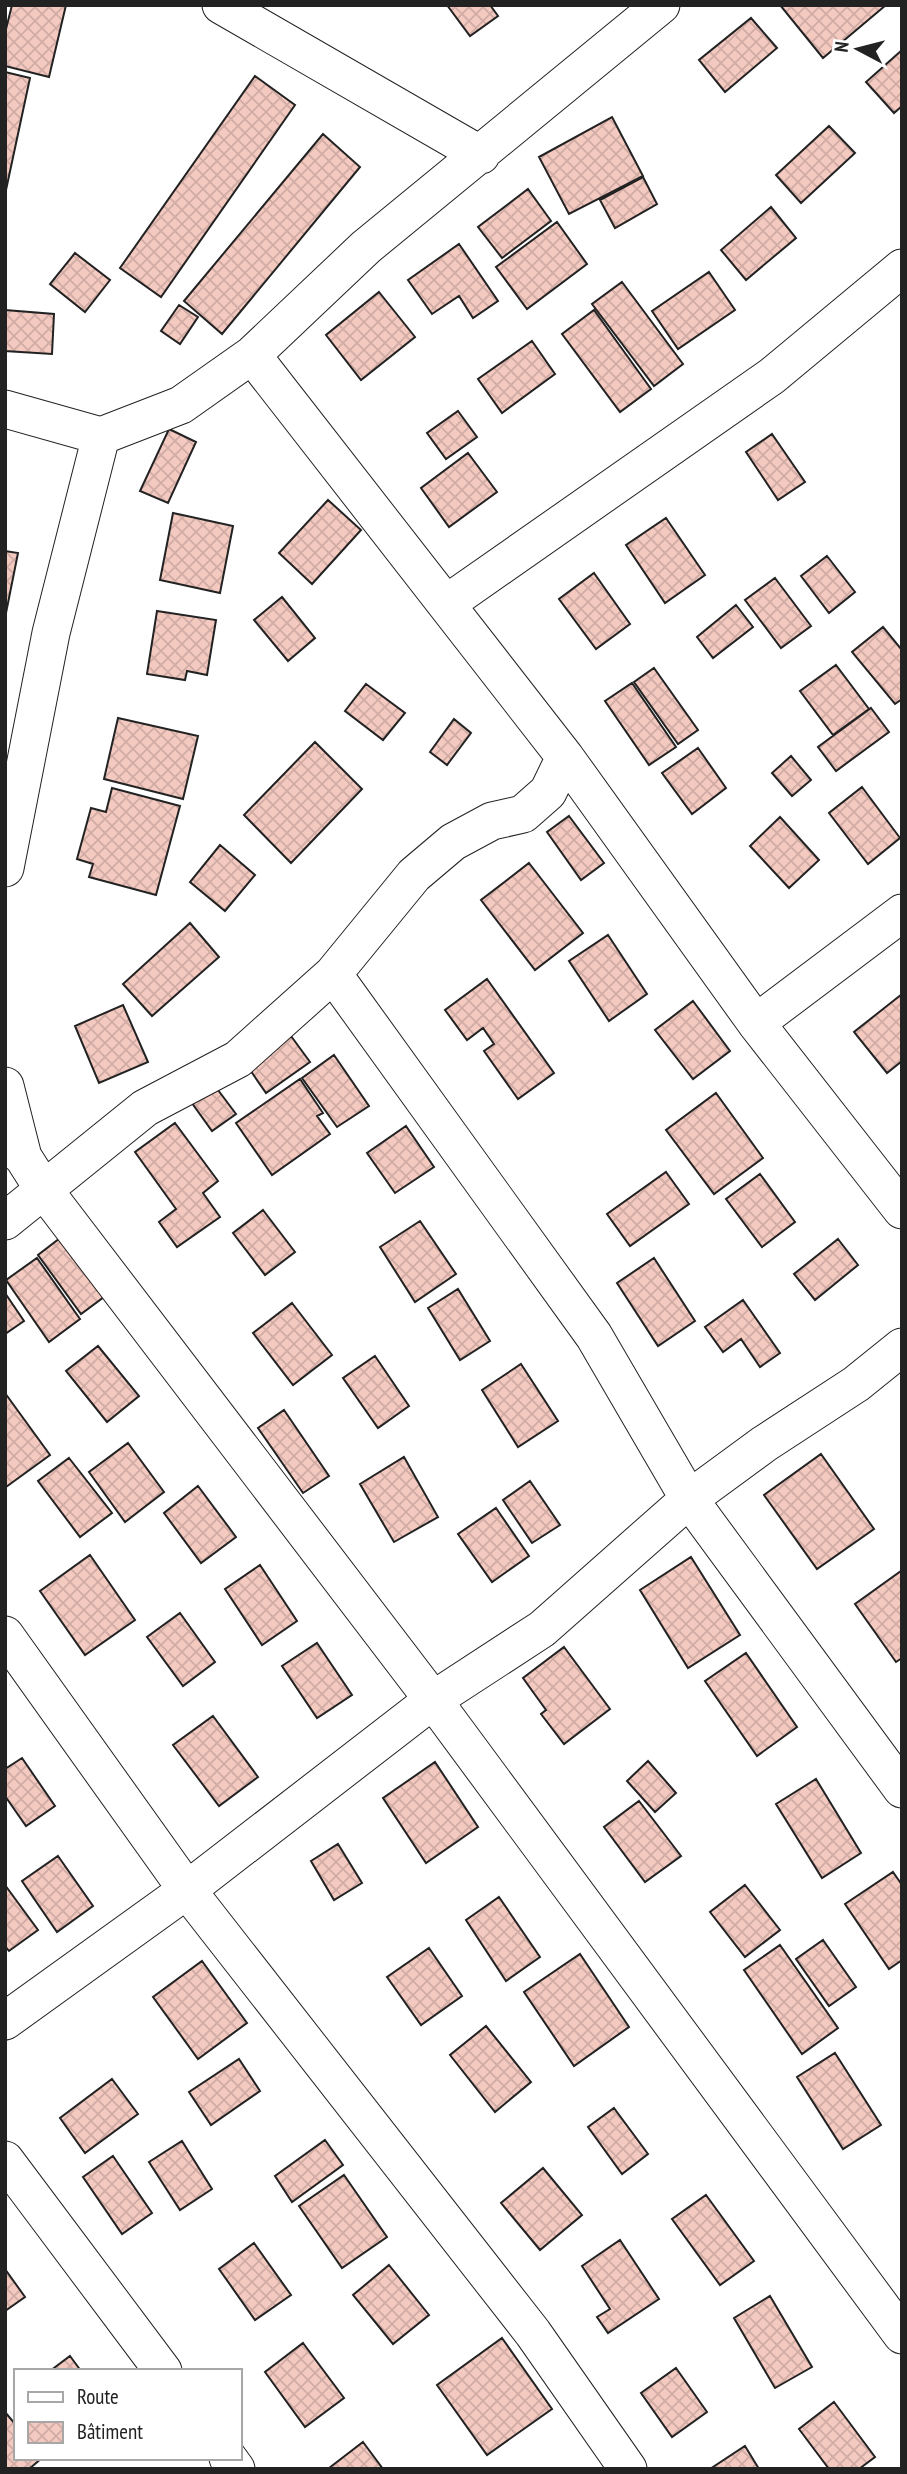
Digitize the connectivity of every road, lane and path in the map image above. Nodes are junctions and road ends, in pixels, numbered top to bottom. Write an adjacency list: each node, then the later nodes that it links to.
1 (221, 5): 3 (street)
2 (661, 5): 3 (street)
3 (481, 155): 5 (street)
4 (902, 268): 8 (street)
5 (252, 355): 7 (street); 8 (street)
6 (5, 409): 7 (street)
7 (101, 436): 10 (street)
8 (446, 604): 9 (street)
9 (565, 757): 12 (street); 13 (street)
10 (5, 868)
11 (902, 913): 13 (street)
12 (333, 974): 16 (street); 20 (street)
13 (756, 1023): 17 (street)
14 (5, 1086): 15 (street)
15 (14, 1149): 16 (street)
16 (44, 1190): 18 (street); 22 (street)
17 (902, 1210)
18 (5, 1221)
19 (902, 1347): 20 (street)
20 (689, 1499): 22 (street); 23 (street)
21 (5, 1635): 24 (street)
22 (433, 1700): 24 (street); 27 (street)
23 (902, 1789)
24 (187, 1889): 25 (street); 29 (street)
25 (5, 2021)
26 (5, 2160): 28 (street)
27 (902, 2335)
28 (162, 2369)
29 (628, 2469)

